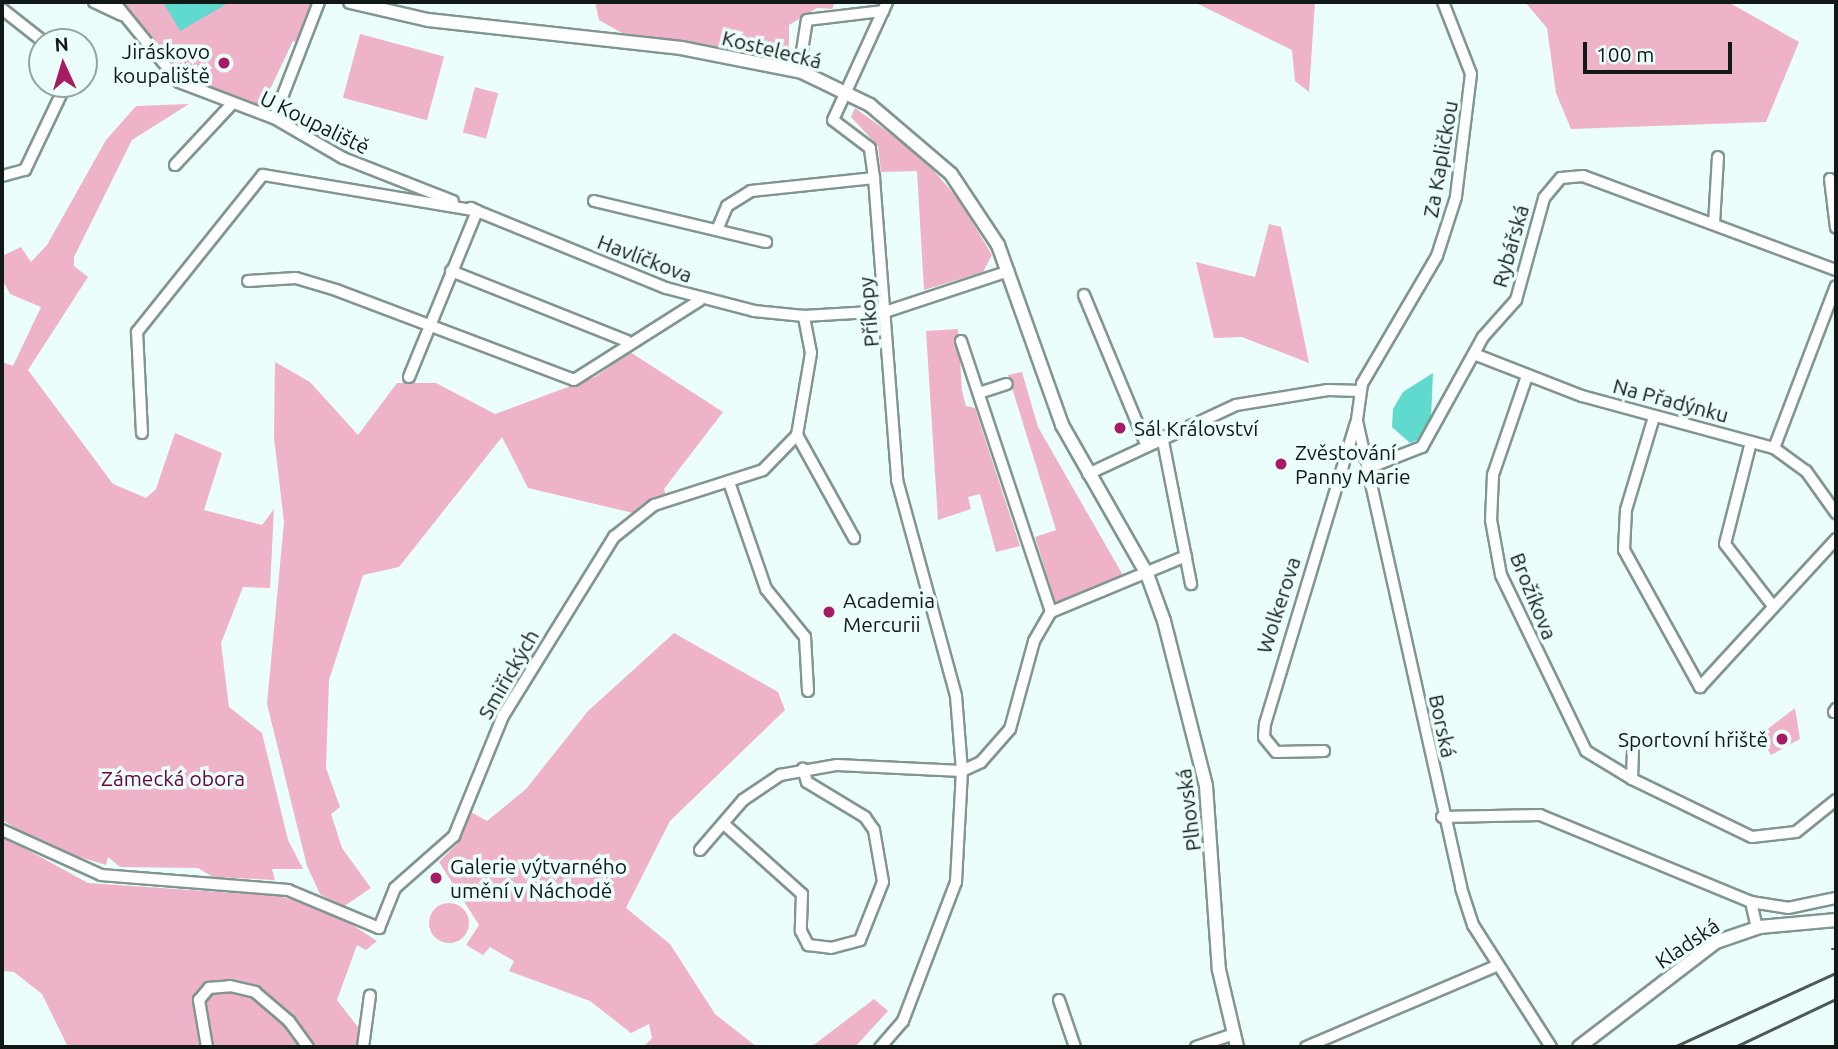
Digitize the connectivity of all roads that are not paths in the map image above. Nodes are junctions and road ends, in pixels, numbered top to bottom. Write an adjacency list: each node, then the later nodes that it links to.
1 (94, 2): 8 (street)
2 (114, 2): 8 (street, U Koupaliště)
3 (319, 2): 14 (street)
4 (350, 2): 11 (main road, Kostelecká)
5 (1443, 2): 42 (street, Za Kapličkou)
6 (885, 7): 10 (street); 11 (street)
7 (2, 9): 9 (street)
8 (124, 16): 13 (street, U Koupaliště)
9 (28, 29)
10 (802, 51)
11 (844, 89): 18 (street, Příkopy); 28 (main road, Kostelecká)
12 (59, 98): 17 (street)
13 (232, 105): 14 (street, U Koupaliště); 16 (street)
14 (274, 118): 21 (street, U Koupaliště)
15 (1718, 157): 22 (street)
16 (174, 165)
17 (2, 176)
18 (874, 178): 24 (street); 33 (street, Příkopy)
19 (1830, 179): 23 (street)
20 (594, 201): 24 (street)
21 (477, 211): 27 (street); 32 (street, Havlíčkova); 46 (street, Havlíčkova)
22 (1714, 224): 26 (street, Rybářská); 38 (street, Rybářská)
23 (1836, 228)
24 (718, 230): 25 (street)
25 (766, 242)
26 (1836, 270)
27 (451, 271): 35 (street); 36 (street)
28 (1009, 271): 33 (street, Havlíčkova); 53 (main road, Kostelecká)
29 (248, 281): 35 (street)
30 (1836, 286): 51 (street)
31 (1084, 295): 50 (street)
32 (700, 300): 34 (street, Havlíčkova); 36 (street)
33 (888, 311): 34 (street, Havlíčkova); 67 (street, Příkopy)
34 (804, 316): 47 (street)
35 (431, 321): 36 (street); 40 (street)
36 (627, 341)
37 (961, 341): 43 (street)
38 (1474, 354): 39 (street, Na Přadýnku); 52 (street, Rybářská)
39 (1527, 376): 44 (street, Na Přadýnku); 68 (street, Brožíkova)
40 (409, 377)
41 (1007, 384): 43 (street)
42 (1360, 391): 45 (street, Borská); 48 (street)
43 (979, 393): 62 (street)
44 (1654, 417): 49 (street, Na Přadýnku); 61 (street)
45 (1357, 421): 52 (street, Borská); 65 (street, Wolkerova)
46 (142, 433)
47 (797, 435): 54 (street, Smiřických); 56 (street)
48 (1162, 436): 50 (street); 58 (street)
49 (1751, 442): 51 (street, Na Přadýnku); 61 (street)
50 (1146, 443): 53 (street)
51 (1773, 448): 55 (street, Na Přadýnku)
52 (1368, 468): 70 (street, Borská)
53 (1088, 474): 59 (main road, Plhovská)
54 (730, 485): 63 (street); 72 (street, Smiřických)
55 (1836, 513)
56 (854, 538)
57 (1836, 539): 61 (street)
58 (1186, 556): 59 (street); 60 (street)
59 (1147, 574): 62 (street); 81 (main road, Plhovská)
60 (1191, 584)
61 (1773, 606)
62 (1051, 612): 67 (street)
63 (808, 691)
64 (1633, 750): 68 (street)
65 (1324, 751)
66 (803, 769): 67 (street); 71 (street); 71 (street)
67 (962, 771): 85 (street)
68 (1632, 779): 69 (street, Brožíkova)
69 (1836, 800)
70 (1443, 817): 75 (street); 78 (street, Borská)
71 (724, 824): 73 (street)
72 (2, 830)
73 (700, 850)
74 (1836, 898): 75 (street)
75 (1751, 902): 77 (street)
76 (1836, 920): 77 (main road, Kladská)
77 (1757, 928): 90 (main road, Kladská)
78 (1496, 966): 88 (street); 89 (street, Borská)
79 (370, 995): 84 (street)
80 (1059, 1000): 86 (street)
81 (1236, 1041): 87 (street)
82 (207, 1047): 83 (street)
83 (308, 1047)
84 (363, 1047)
85 (880, 1047)
86 (1075, 1047)
87 (1196, 1047)
88 (1306, 1047)
89 (1551, 1047)
90 (1579, 1047)

